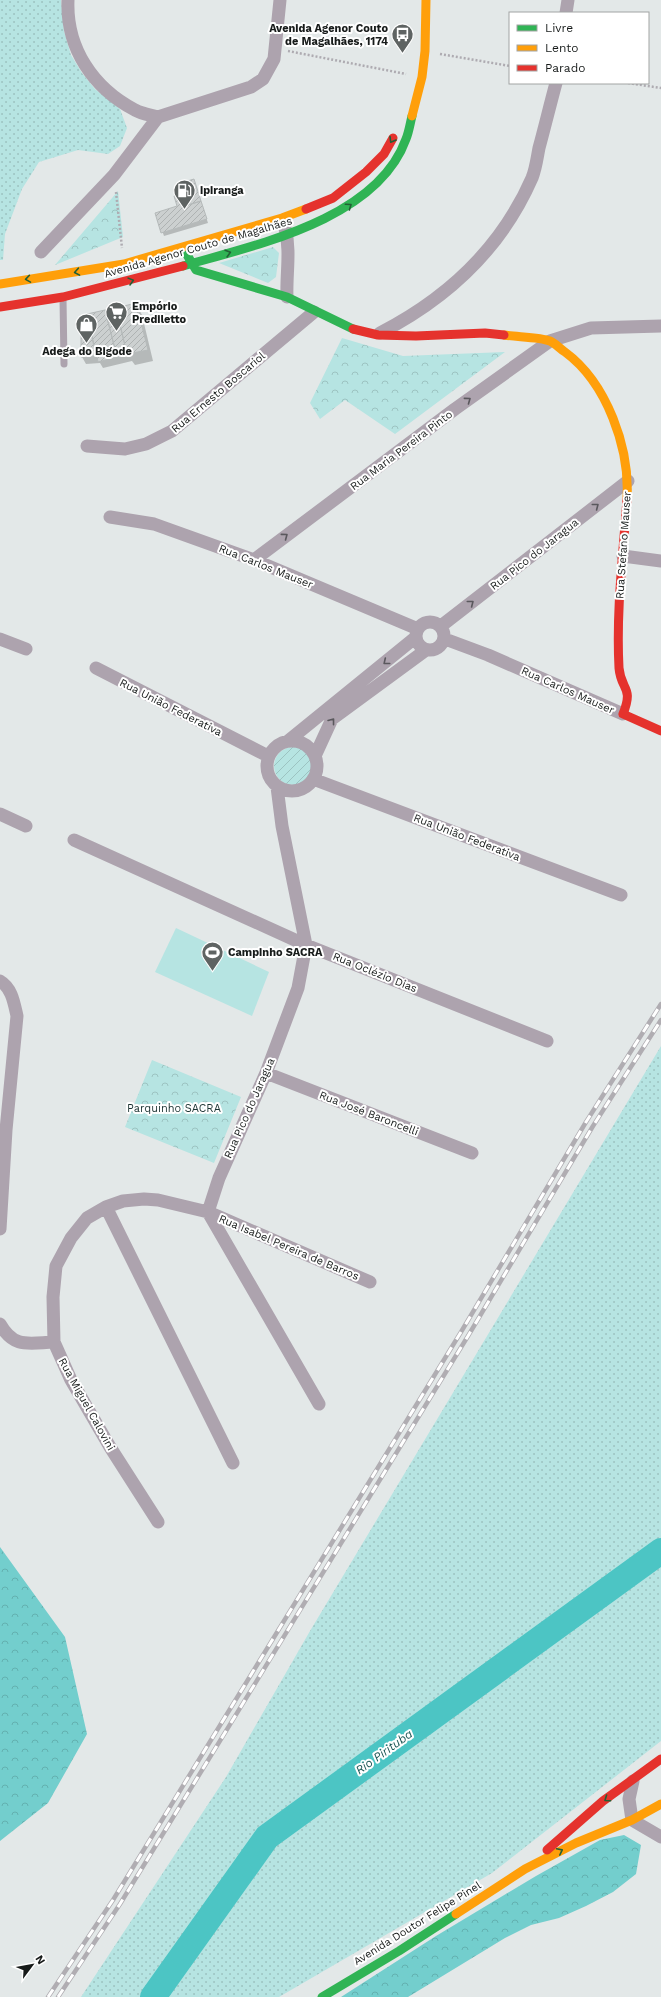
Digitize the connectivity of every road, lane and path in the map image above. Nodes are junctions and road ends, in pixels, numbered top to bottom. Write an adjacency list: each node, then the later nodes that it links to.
1 (280, 0): 6 (street)
2 (426, 0): 7 (street, Avenida Agenor Couto de Magalhães)
3 (568, 0): 5 (street)
4 (71, 1): 14 (street)
5 (566, 12)
6 (276, 48): 9 (path); 14 (street)
7 (425, 51): 8 (path); 9 (street, Avenida Agenor Couto de Magalhães)
8 (509, 66)
9 (422, 77): 13 (street, Avenida Agenor Couto de Magalhães)
10 (556, 84): 30 (street)
11 (635, 84): 12 (path)
12 (661, 88)
13 (413, 107): 16 (street, Avenida Agenor Couto de Magalhães, one-way to 16); 17 (street, Avenida Agenor Couto de Magalhães, one-way to 13)
14 (158, 117): 15 (street)
15 (114, 175): 19 (street); 20 (path)
16 (282, 218): 17 (street); 18 (street, Avenida Agenor Couto de Magalhães)
17 (287, 235): 21 (street, Avenida Agenor Couto de Magalhães, one-way to 17); 26 (street)
18 (183, 248): 20 (street, Avenida Agenor Couto de Magalhães); 21 (street)
19 (41, 252)
20 (124, 264): 24 (street, Avenida Agenor Couto de Magalhães, one-way to 24)
21 (191, 264): 22 (street, Avenida Agenor Couto de Magalhães); 23 (street)
22 (168, 271): 23 (street); 25 (street, Avenida Agenor Couto de Magalhães, one-way to 22)
23 (214, 276): 26 (street)
24 (0, 284)
25 (63, 297): 27 (street, Avenida Agenor Couto de Magalhães); 32 (lane)
26 (287, 297): 28 (street)
27 (0, 307)
28 (314, 312): 30 (street); 33 (street, Rua Ernesto Boscariol)
29 (661, 326): 31 (street, Rua Maria Pereira Pinto)
30 (378, 334): 31 (street)
31 (550, 341): 34 (street, Rua Stefano Mauser); 37 (street, Rua Maria Pereira Pinto, one-way to 31)
32 (64, 364)
33 (87, 446)
34 (628, 481): 36 (street, Rua Stefano Mauser); 39 (street, Rua Pico do Jaragua, one-way to 34)
35 (110, 517): 37 (street, Rua Carlos Mauser)
36 (623, 556): 38 (street); 46 (street, Rua Stefano Mauser)
37 (254, 560): 40 (street, Rua Carlos Mauser)
38 (661, 560)
39 (441, 626): 40 (street); 42 (street)
40 (417, 633): 44 (street); 48 (street, one-way to 48)
41 (0, 639): 43 (street)
42 (445, 639): 44 (street); 46 (street, Rua Carlos Mauser)
43 (26, 649)
44 (426, 650): 50 (street, one-way to 44)
45 (96, 668): 49 (street, Rua União Federativa)
46 (623, 714): 47 (street)
47 (661, 731)
48 (288, 741): 49 (street); 50 (street)
49 (268, 756): 52 (street)
50 (314, 756): 51 (street)
51 (313, 779): 52 (street); 56 (street, Rua União Federativa)
52 (277, 787): 57 (street, Rua Pico do Jaragua)
53 (0, 814): 54 (street)
54 (26, 826)
55 (74, 840): 57 (street, Rua Oclézio Dias)
56 (621, 895)
57 (306, 945): 59 (street, Rua Oclézio Dias); 60 (street, Rua Pico do Jaragua)
58 (0, 980): 61 (street)
59 (547, 1041)
60 (266, 1073): 62 (street, Rua José Baroncelli); 64 (street, Rua Pico do Jaragua)
61 (3, 1128): 65 (street)
62 (472, 1153)
63 (106, 1207): 64 (street, Rua Miguel Calovini); 68 (street, Rua Miguel Calovini); 70 (street)
64 (208, 1212): 66 (street, Rua Isabel Pereira de Barros); 69 (street)
65 (0, 1229)
66 (370, 1282)
67 (0, 1324): 68 (street)
68 (54, 1342): 71 (street, Rua Miguel Calovini)
69 (319, 1404)
70 (233, 1463)
71 (158, 1522)
72 (658, 1763): 73 (street, Avenida Doutor Felipe Pinel)
73 (633, 1781): 75 (street); 77 (street, Avenida Doutor Felipe Pinel, one-way to 77)
74 (661, 1804): 75 (street, Avenida Doutor Felipe Pinel)
75 (632, 1820): 76 (street); 77 (street, Avenida Doutor Felipe Pinel, one-way to 75)
76 (661, 1837)
77 (525, 1869): 78 (street, Avenida Doutor Felipe Pinel)
78 (322, 1997)

